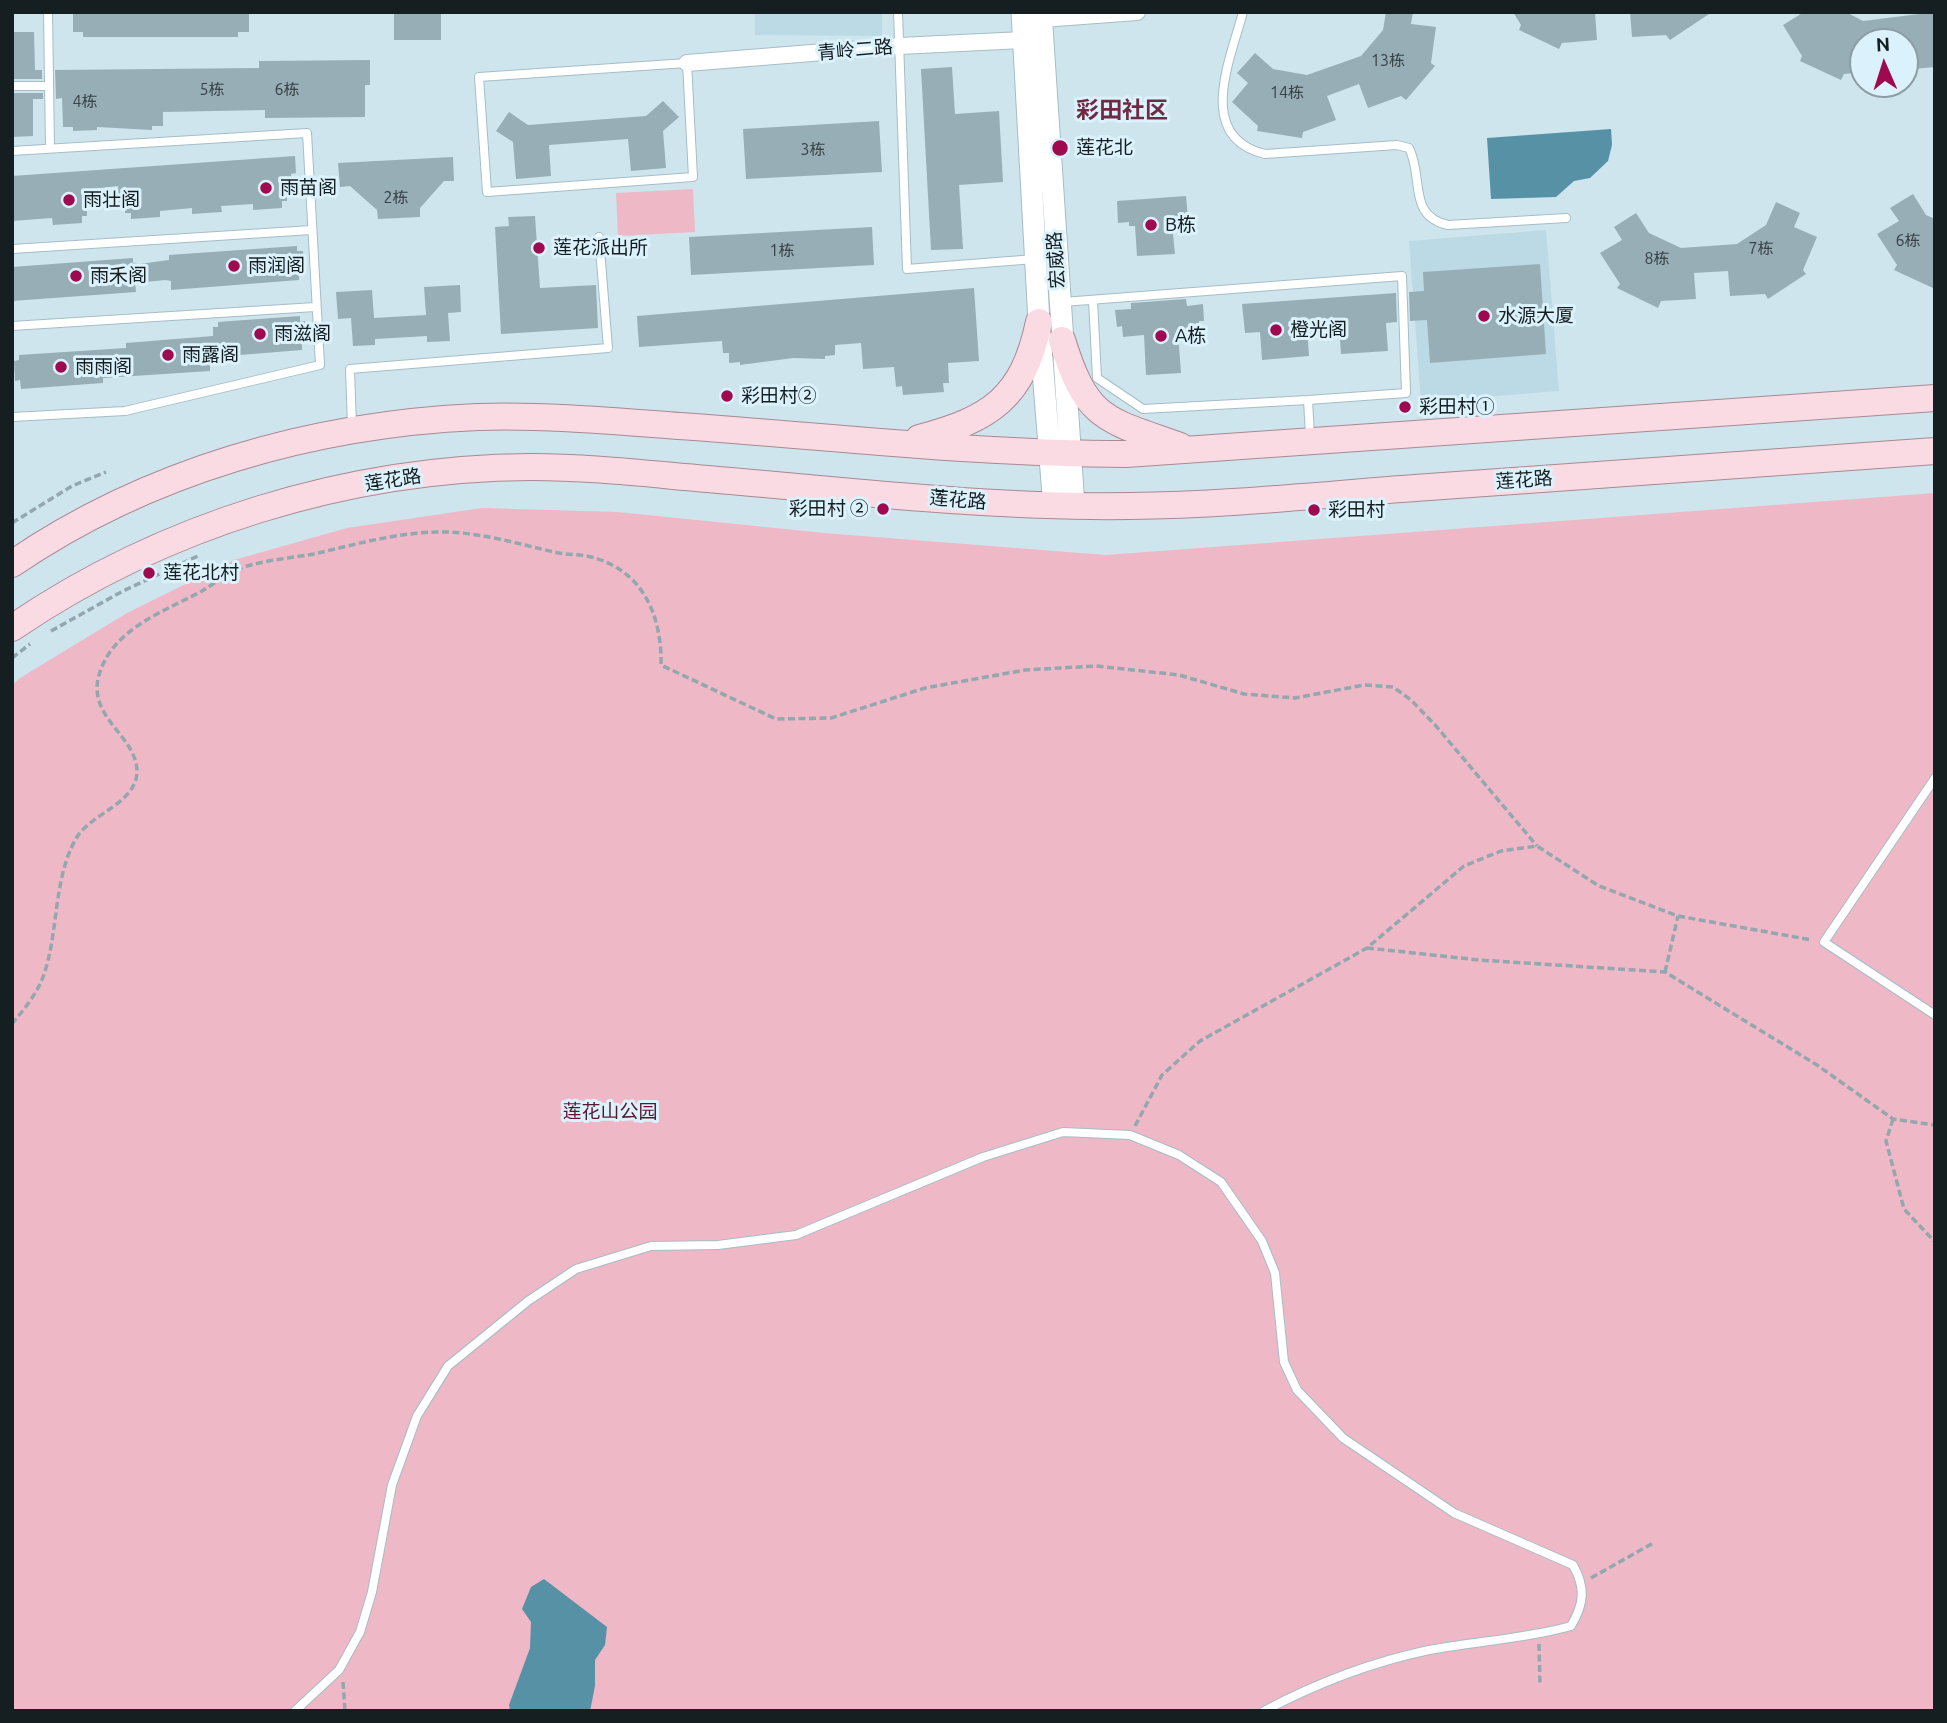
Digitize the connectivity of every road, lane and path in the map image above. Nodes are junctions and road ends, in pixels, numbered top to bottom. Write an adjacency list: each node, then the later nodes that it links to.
1 (48, 12): 10 (lane)
2 (898, 12): 7 (lane)
3 (1137, 12): 5 (street)
4 (1243, 12): 13 (lane)
5 (1035, 15): 6 (street, 宏威路); 17 (street, 宏威路)
6 (1023, 40): 7 (street, 青岭二路); 17 (street, 宏威路)
7 (899, 46): 8 (street, 青岭二路); 17 (lane)
8 (687, 63): 8 (lane)
9 (12, 86): 10 (lane)
10 (49, 86): 11 (lane)
11 (50, 148): 12 (lane); 14 (lane)
12 (12, 150)
13 (1566, 218)
14 (312, 230): 16 (lane); 20 (lane)
15 (599, 237): 27 (lane)
16 (12, 250)
17 (1045, 258): 19 (street, 宏威路); 21 (street, 宏威路)
18 (1093, 300): 19 (lane); 25 (lane); 25 (lane)
19 (1059, 303): 23 (street, 宏威路)
20 (315, 307): 22 (lane); 26 (lane)
21 (1039, 322): 28 (main road); 32 (street, 宏威路)
22 (12, 327)
23 (1062, 340): 30 (main road); 32 (street, 宏威路)
24 (1935, 398): 29 (main road)
25 (1308, 400): 29 (lane)
26 (12, 417)
27 (353, 430): 28 (main road); 36 (main road)
28 (902, 442): 32 (main road)
29 (1310, 442): 30 (main road)
30 (1194, 451): 32 (main road)
31 (1935, 451): 34 (main road, 莲花路)
32 (1060, 454): 34 (street, 宏威路)
33 (106, 472): 35 (path)
34 (1064, 507): 37 (main road, 莲花路)
35 (12, 523)
36 (14, 562)
37 (21, 622): 38 (lane)
38 (12, 638)
39 (1935, 778): 42 (lane)
40 (1537, 846): 41 (path); 43 (path); 46 (path)
41 (1678, 916): 42 (path); 44 (path)
42 (1824, 942): 45 (lane)
43 (1367, 948): 44 (path); 49 (path)
44 (1665, 972): 47 (path)
45 (1935, 1015)
46 (12, 1024)
47 (1893, 1119): 48 (path); 50 (path)
48 (1935, 1125)
49 (1130, 1135): 52 (lane); 54 (lane)
50 (1935, 1242)
51 (1655, 1542): 52 (path)
52 (1583, 1582): 53 (lane)
53 (1539, 1635): 55 (path); 58 (lane)
54 (340, 1670): 56 (lane); 57 (path)
55 (1540, 1686)
56 (295, 1711)
57 (345, 1711)
58 (1264, 1711)

